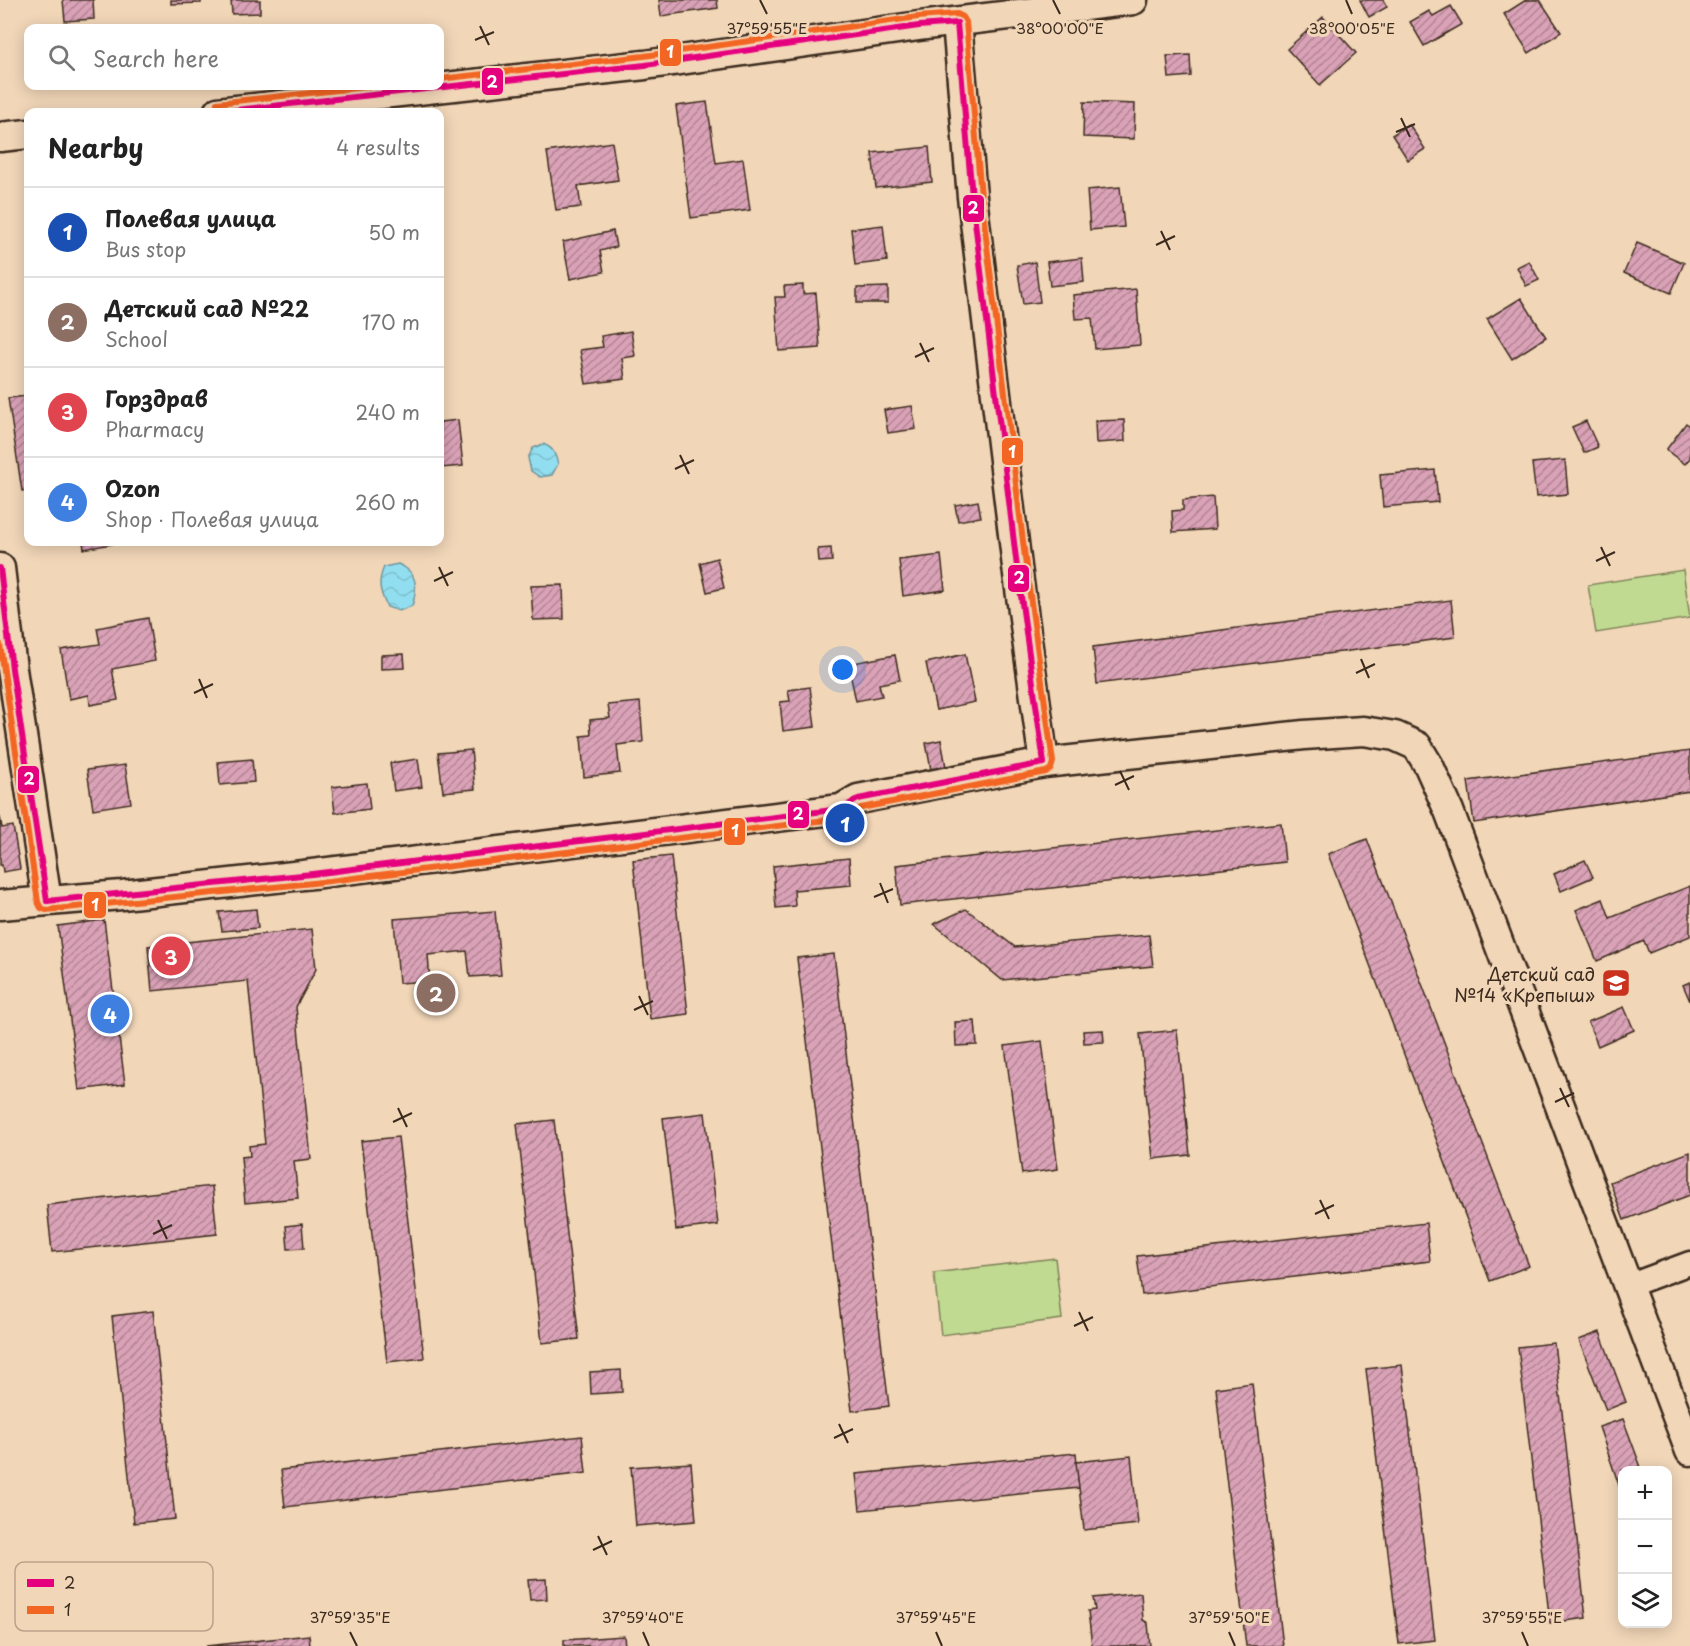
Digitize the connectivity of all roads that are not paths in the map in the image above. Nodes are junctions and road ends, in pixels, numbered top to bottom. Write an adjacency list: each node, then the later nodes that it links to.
1 (1132, 0): 2 (street)
2 (957, 23): 3 (street); 9 (street)
3 (444, 87)
4 (418, 90): 5 (street)
5 (254, 108)
6 (24, 134): 7 (street)
7 (0, 137)
8 (0, 568): 10 (street)
9 (1044, 763): 10 (street); 13 (street)
10 (47, 901): 11 (street)
11 (0, 905)
12 (1690, 1263): 13 (street)
13 (1628, 1286): 14 (street)
14 (1690, 1451)

